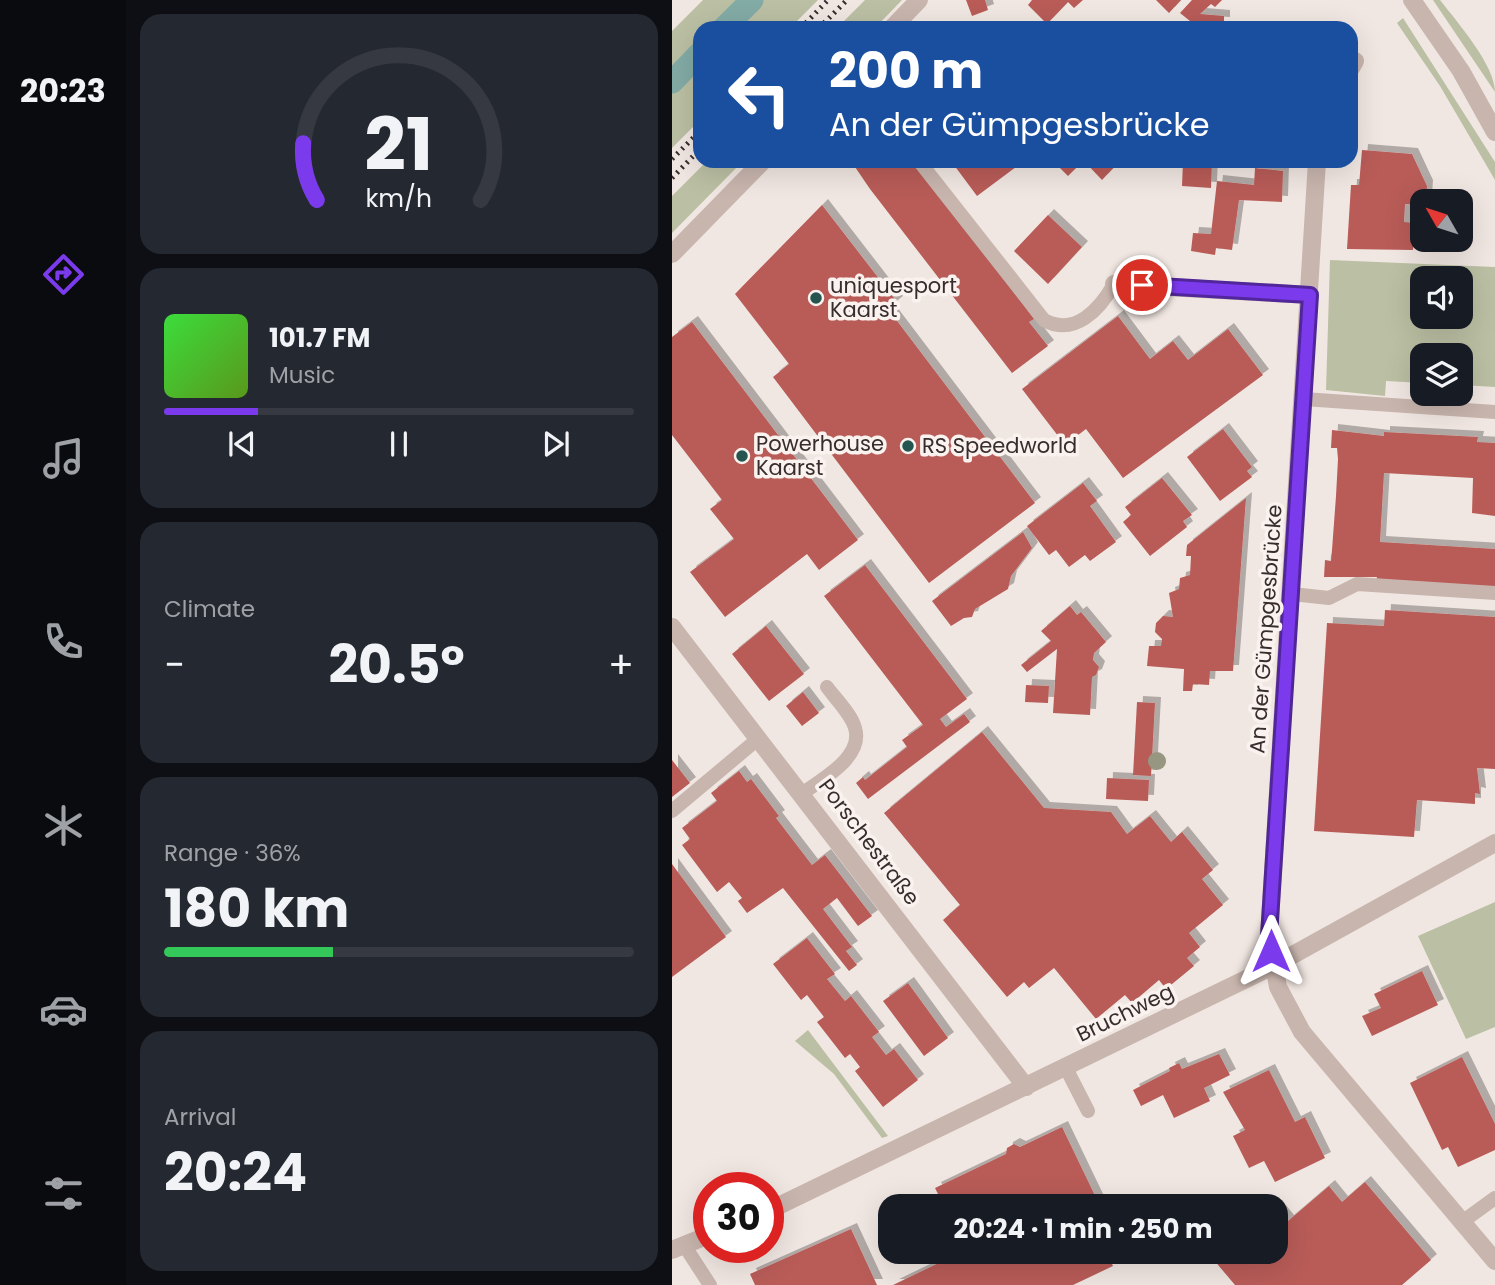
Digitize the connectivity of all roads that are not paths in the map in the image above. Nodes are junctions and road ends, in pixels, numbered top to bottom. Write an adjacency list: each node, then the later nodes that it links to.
1 (919, 0): 3 (street)
2 (1412, 0): 4 (street)
3 (899, 21)
4 (1495, 132)
5 (756, 168): 8 (street)
6 (925, 168): 9 (lane)
7 (1317, 168): 10 (street, An der Gümpgesbrücke)
8 (672, 254)
9 (1115, 284): 10 (street)
10 (1310, 295): 11 (street, An der Gümpgesbrücke)
11 (1303, 399): 12 (lane); 14 (street, An der Gümpgesbrücke)
12 (1495, 412)
13 (1495, 593): 14 (lane)
14 (1292, 594): 21 (street, An der Gümpgesbrücke)
15 (672, 627): 17 (street, Porschestraße)
16 (827, 687): 18 (lane)
17 (759, 738): 18 (street, Porschestraße); 19 (lane)
18 (803, 793): 23 (street, Porschestraße)
19 (672, 811)
20 (1495, 843): 21 (street, Bruchweg)
21 (1273, 966): 22 (street, Bruchweg); 27 (street, An der Gümpgesbrücke)
22 (1066, 1068): 23 (street, Bruchweg); 24 (lane)
23 (1026, 1087): 26 (street, Bruchweg)
24 (1088, 1111)
25 (1495, 1198): 27 (lane)
26 (784, 1203)
27 (1462, 1222): 29 (street, An der Gümpgesbrücke)
28 (678, 1248): 30 (lane)
29 (1495, 1261)
30 (710, 1285)

